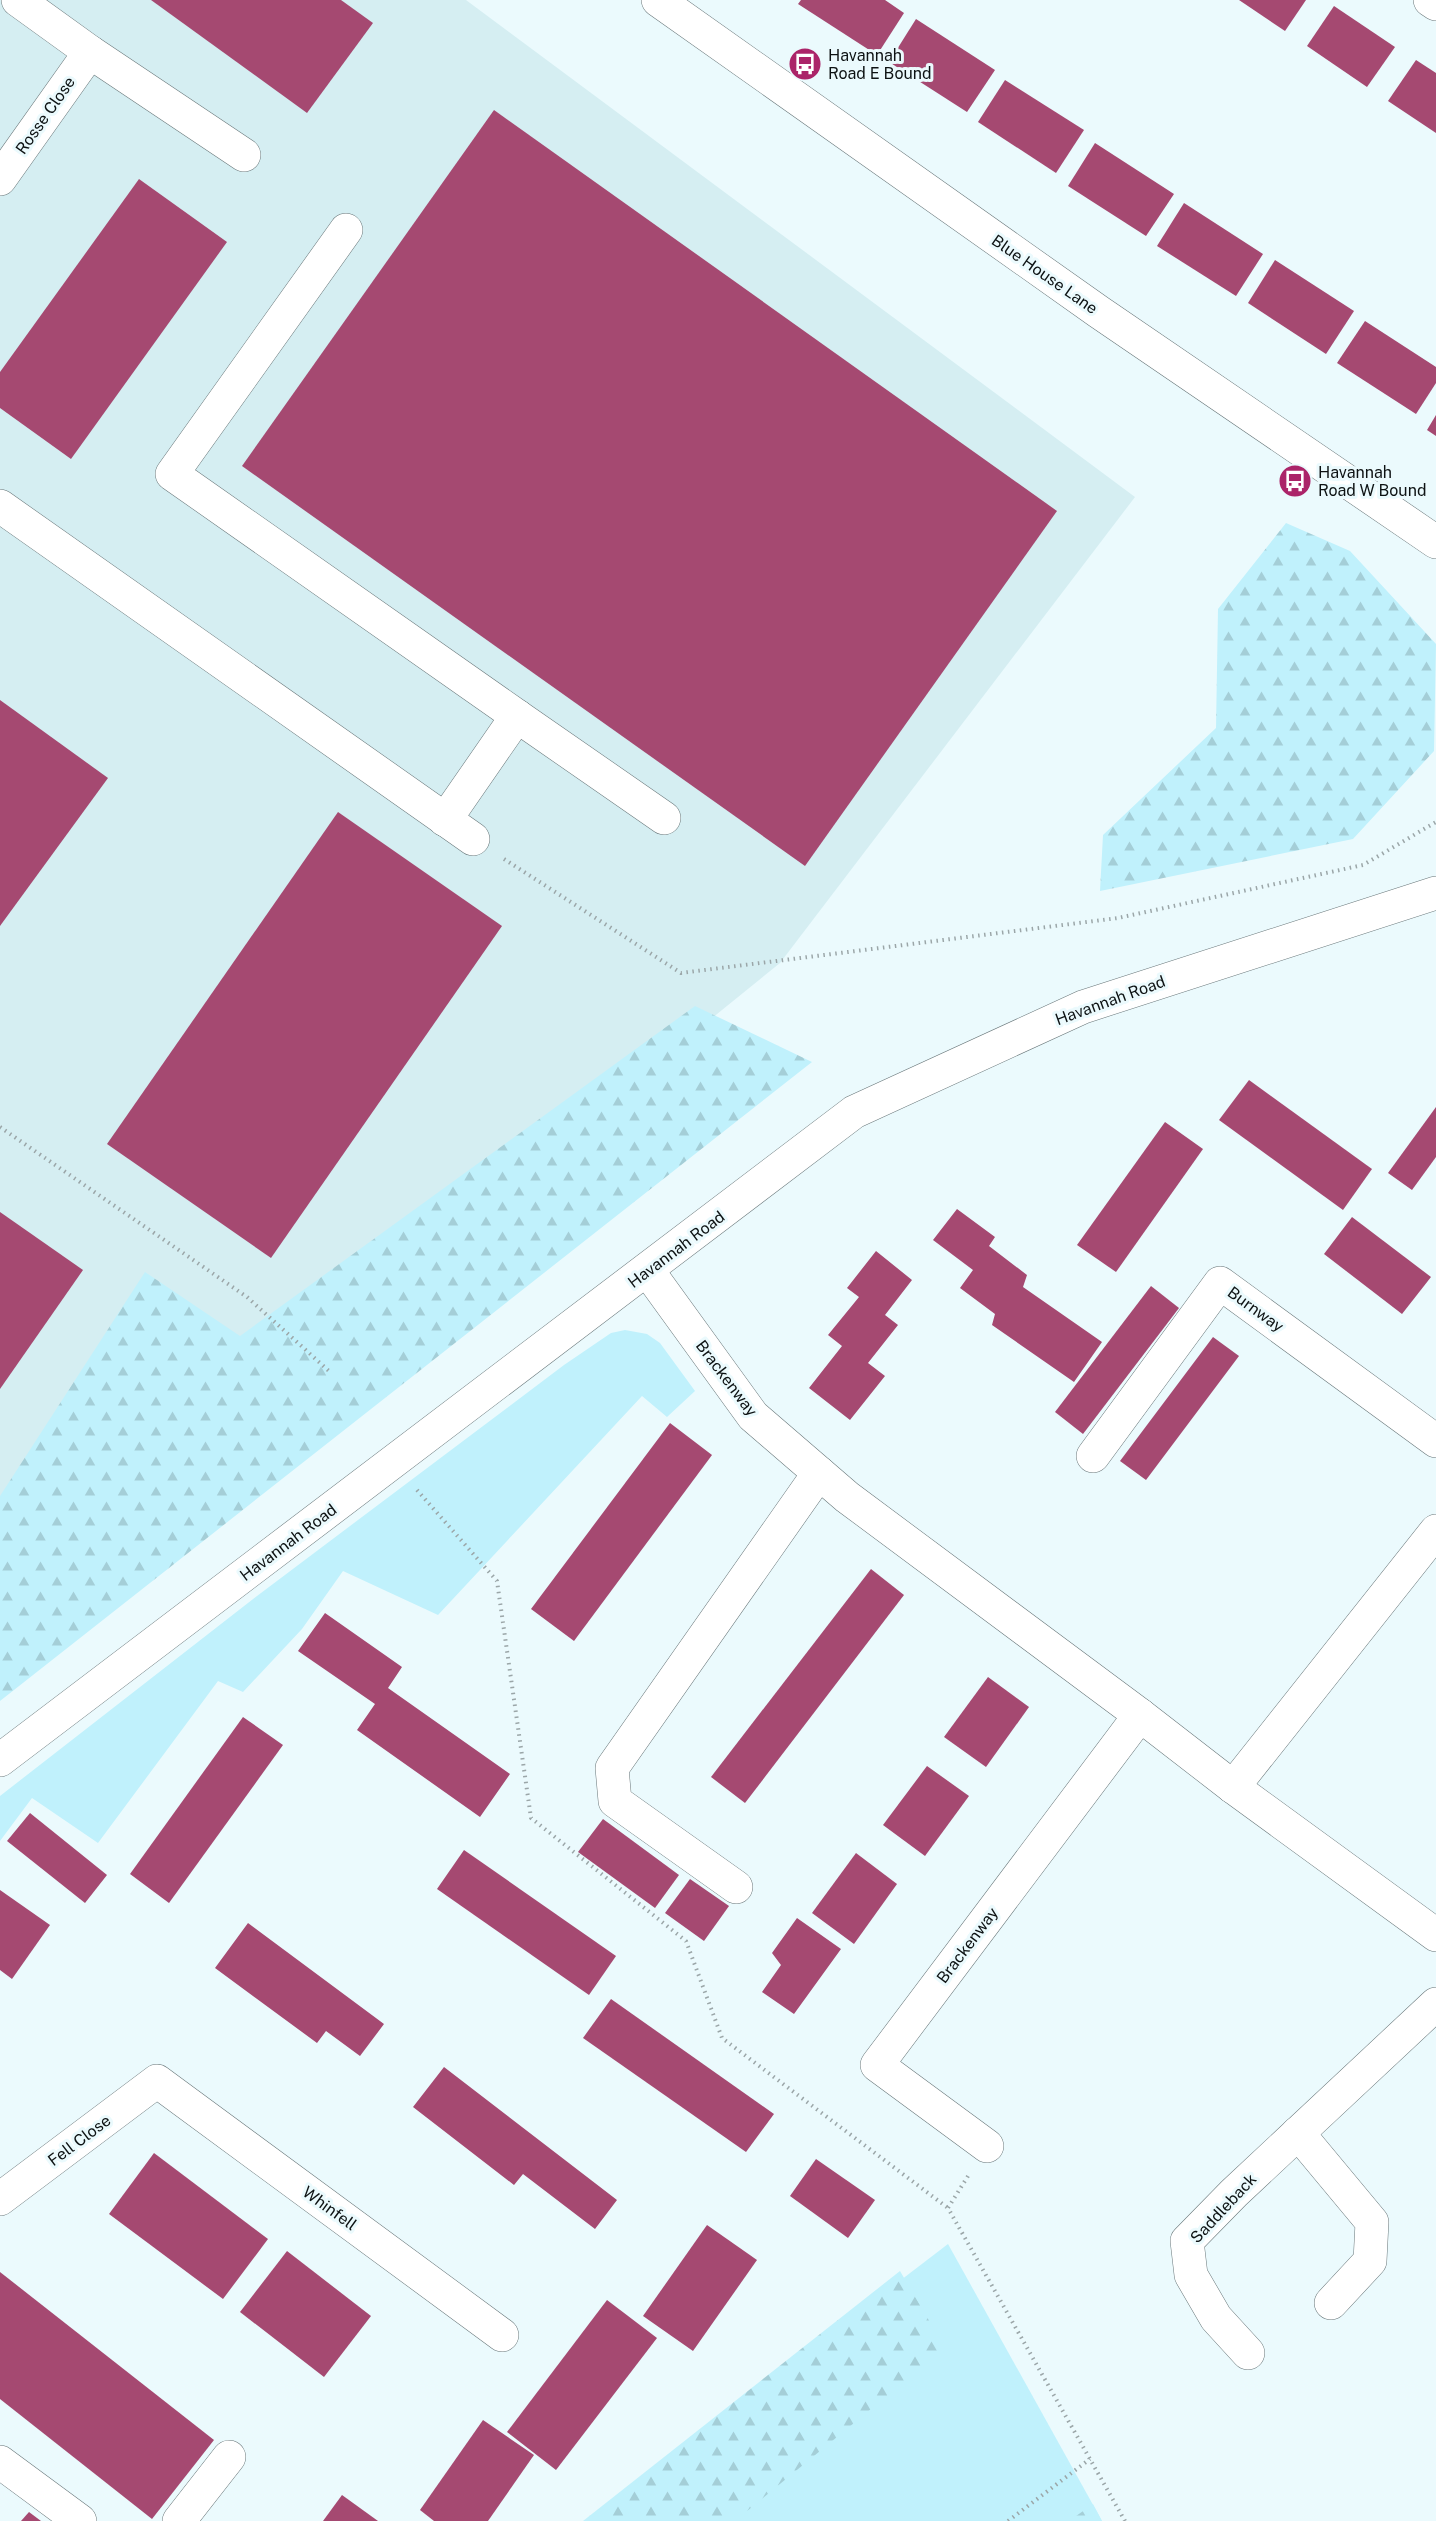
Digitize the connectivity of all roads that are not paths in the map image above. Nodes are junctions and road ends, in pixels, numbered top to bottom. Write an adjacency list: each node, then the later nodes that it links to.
1 (18, 0): 5 (street)
2 (658, 0): 10 (street, Blue House Lane)
3 (1430, 0): 4 (street)
4 (1436, 4)
5 (90, 51): 6 (street); 7 (street, Rosse Close)
6 (244, 155)
7 (0, 179)
8 (346, 230): 11 (street)
9 (0, 506): 13 (street)
10 (1436, 542)
11 (517, 716): 12 (street); 13 (street)
12 (664, 818)
13 (445, 820): 14 (street)
14 (473, 839)
15 (1436, 893): 16 (street, Havannah Road)
16 (648, 1271): 19 (street, Brackenway); 22 (street, Havannah Road)
17 (1436, 1441): 18 (street, Burnway)
18 (1093, 1456)
19 (819, 1473): 21 (street, Brackenway); 24 (street)
20 (1436, 1531): 23 (street)
21 (1140, 1715): 23 (street, Brackenway); 29 (street, Brackenway)
22 (0, 1760)
23 (1233, 1787): 25 (street, Brackenway)
24 (736, 1887)
25 (1436, 1935)
26 (1436, 2004): 28 (street, Saddleback)
27 (157, 2081): 30 (street, Fell Close); 32 (street, Whinfell)
28 (1298, 2133): 31 (street); 33 (street, Saddleback)
29 (987, 2146)
30 (0, 2199)
31 (1331, 2302)
32 (502, 2336)
33 (1248, 2353)
34 (229, 2457): 37 (street)
35 (0, 2462): 36 (street)
36 (80, 2521)
37 (179, 2521)

